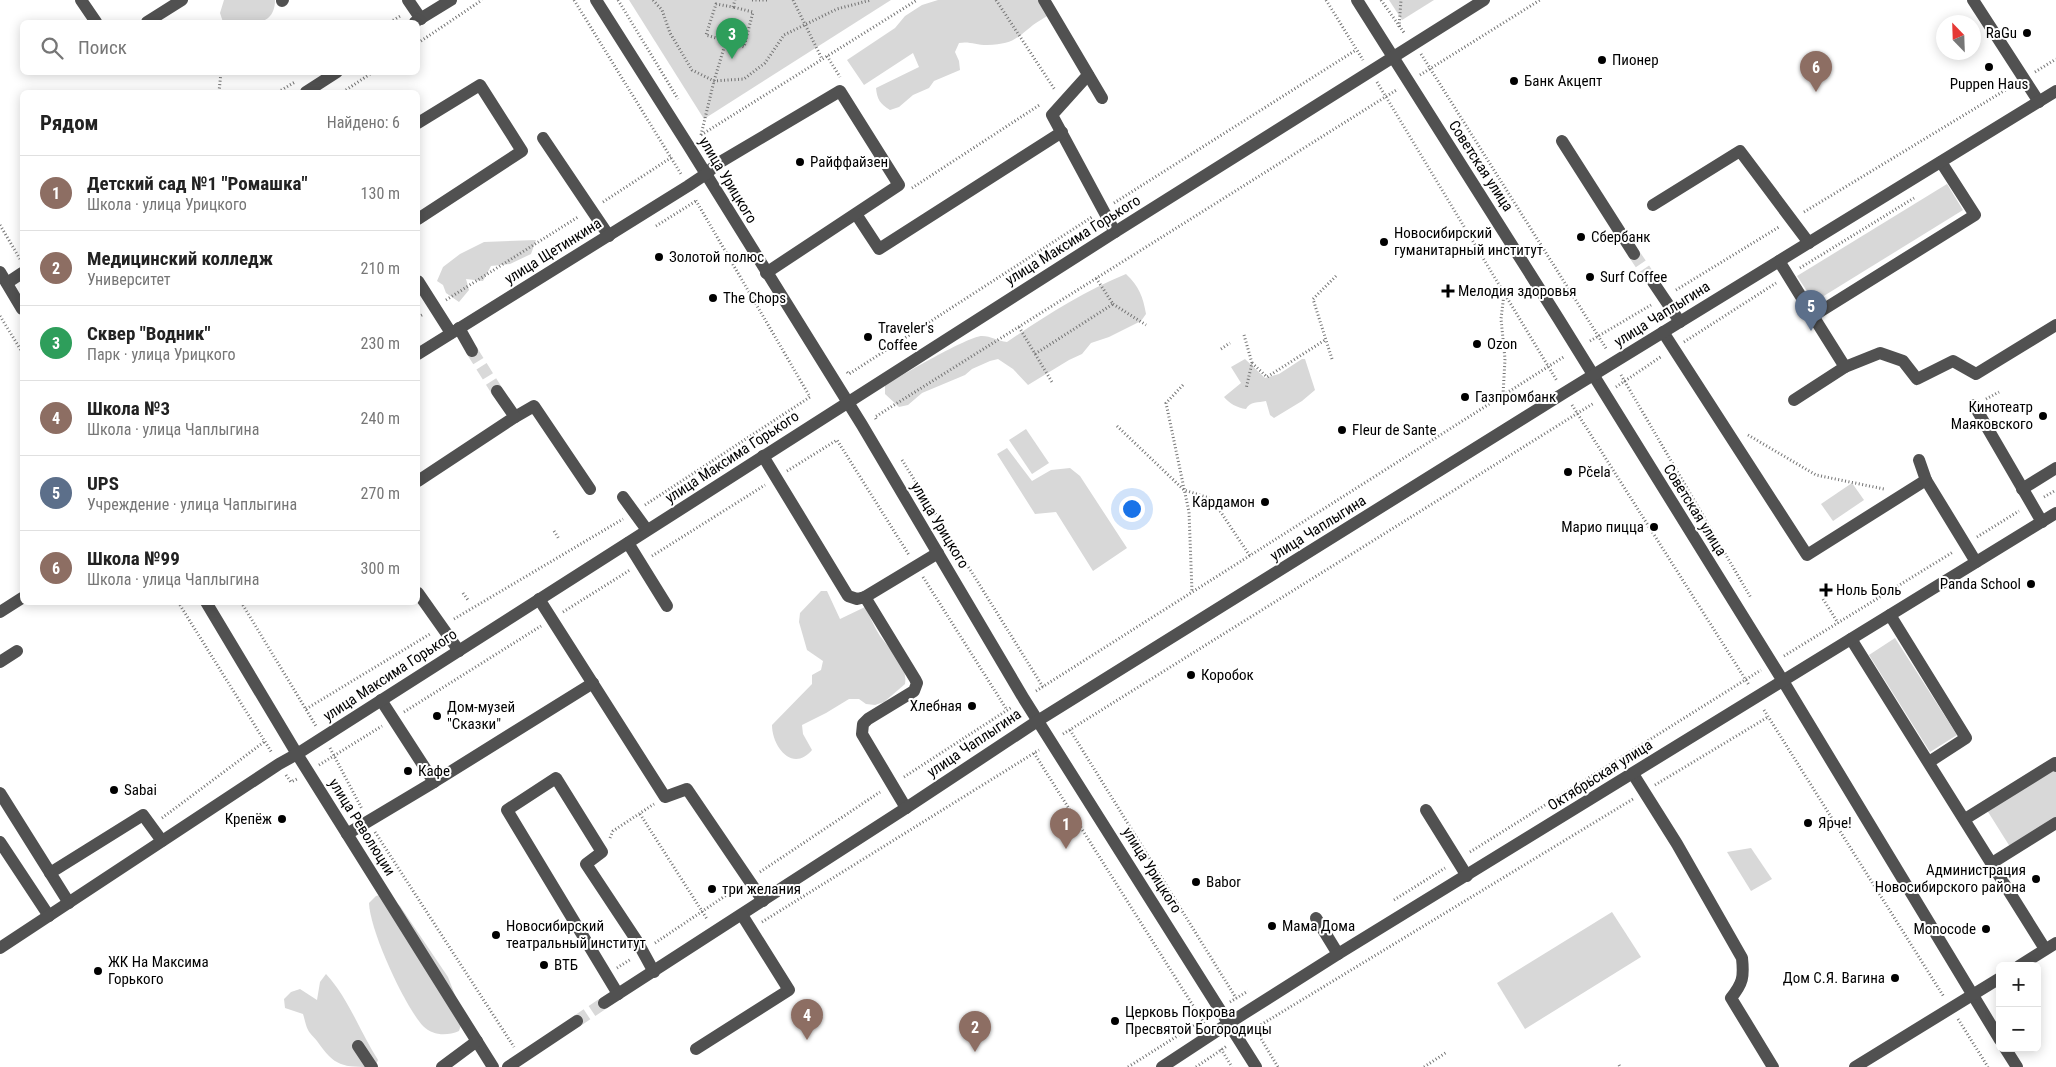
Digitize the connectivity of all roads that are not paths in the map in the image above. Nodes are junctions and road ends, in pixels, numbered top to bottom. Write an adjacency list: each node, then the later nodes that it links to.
1 (81, 0): 10 (street)
2 (182, 0): 11 (street)
3 (408, 0): 12 (street)
4 (451, 0): 13 (street)
5 (596, 0): 26 (street, улица Урицкого)
6 (1044, 0): 16 (street)
7 (1357, 0): 14 (street, Советская улица)
8 (1484, 0): 14 (street, улица Максима Горького)
9 (1973, 0): 20 (street)
10 (95, 20)
11 (150, 20)
12 (418, 20)
13 (420, 20)
14 (1393, 56): 30 (street, улица Максима Горького); 49 (street, Советская улица)
15 (333, 75): 17 (street)
16 (1088, 75): 19 (street); 22 (street)
17 (312, 90)
18 (2056, 91): 20 (street, улица Чаплыгина)
19 (1102, 98)
20 (2039, 102): 25 (street, улица Чаплыгина)
21 (420, 122): 29 (street)
22 (1062, 132): 28 (street); 30 (street)
23 (543, 138): 31 (street)
24 (1562, 140): 33 (street)
25 (1940, 162): 32 (street, улица Чаплыгина); 41 (street)
26 (706, 174): 28 (street, улица Щетинкина); 31 (street, улица Щетинкина); 35 (street, улица Урицкого)
27 (1653, 205): 32 (street)
28 (856, 214): 35 (street)
29 (420, 218)
30 (1115, 232): 52 (street, улица Максима Горького)
31 (609, 236): 44 (street, улица Щетинкина)
32 (1809, 243): 34 (street, улица Чаплыгина)
33 (1634, 254)
34 (1779, 261): 41 (street); 42 (street, улица Чаплыгина)
35 (766, 273): 52 (street, улица Урицкого)
36 (20, 274): 37 (street)
37 (3, 278): 40 (street)
38 (1653, 282): 42 (street)
39 (420, 284): 44 (street)
40 (20, 306)
41 (1813, 316): 48 (street)
42 (1680, 322): 45 (street, улица Чаплыгина)
43 (2056, 325): 48 (street)
44 (455, 331): 46 (street); 47 (street, улица Щетинкина)
45 (1663, 332): 49 (street, улица Чаплыгина); 59 (street)
46 (472, 351)
47 (420, 353)
48 (1845, 367): 51 (street)
49 (1593, 375): 81 (street, Советская улица); 84 (street, улица Чаплыгина)
50 (497, 391): 54 (street)
51 (1794, 400)
52 (848, 403): 55 (street, улица Максима Горького); 67 (street, улица Урицкого)
53 (1974, 405): 60 (street)
54 (515, 417): 58 (street); 61 (street)
55 (763, 456): 65 (street, улица Максима Горького); 70 (street)
56 (1919, 460): 59 (street)
57 (2056, 468): 60 (street)
58 (420, 480)
59 (1926, 480): 68 (street)
60 (2022, 488): 64 (street)
61 (590, 489)
62 (623, 496): 65 (street)
63 (2056, 513): 64 (street, Октябрьская улица)
64 (2042, 522): 68 (street, Октябрьская улица)
65 (647, 530): 66 (street, улица Максима Горького)
66 (628, 543): 72 (street, улица Максима Горького); 74 (street)
67 (938, 553): 70 (street); 84 (street, улица Урицкого)
68 (1976, 562): 76 (street, Октябрьская улица)
69 (420, 596): 79 (street)
70 (865, 597): 91 (street)
71 (20, 599): 75 (street)
72 (539, 599): 79 (street, улица Максима Горького); 82 (street)
73 (208, 605): 85 (street, улица Революции)
74 (667, 606)
75 (0, 612)
76 (1890, 615): 77 (street, Октябрьская улица); 86 (street)
77 (1851, 639): 81 (street, Октябрьская улица); 86 (street)
78 (17, 651): 80 (street)
79 (459, 651): 83 (street, улица Максима Горького)
80 (0, 662)
81 (1783, 681): 88 (street, Октябрьская улица); 113 (street, Советская улица)
82 (592, 683): 89 (street); 101 (street)
83 (381, 700): 85 (street, улица Максима Горького); 89 (street)
84 (1039, 720): 91 (street, улица Чаплыгина); 116 (street, улица Урицкого)
85 (297, 754): 95 (street, улица Революции); 97 (street, улица Максима Горького)
86 (1929, 762): 93 (street)
87 (2056, 766): 93 (street)
88 (1633, 774): 100 (street, Октябрьская улица); 128 (street)
89 (434, 782): 95 (street)
90 (0, 793): 99 (street)
91 (906, 808): 101 (street, улица Чаплыгина)
92 (1426, 810): 100 (street)
93 (1965, 819): 98 (street)
94 (2056, 823): 98 (street)
95 (347, 834): 118 (street, улица Революции)
96 (0, 842): 104 (street)
97 (162, 842): 99 (street); 102 (street, улица Максима Горького)
98 (1992, 863): 106 (street)
99 (50, 873): 102 (street)
100 (1467, 876): 108 (street, Октябрьская улица)
101 (762, 901): 103 (street, улица Чаплыгина)
102 (69, 903): 104 (street, улица Максима Горького)
103 (742, 914): 110 (street, улица Чаплыгина); 120 (street)
104 (49, 916): 107 (street, улица Максима Горького)
105 (1316, 918): 108 (street)
106 (2051, 946): 109 (street)
107 (0, 948)
108 (1338, 954): 116 (street, Октябрьская улица)
109 (2025, 962)
110 (654, 972): 112 (street, улица Чаплыгина); 112 (street)
111 (1996, 980): 113 (street)
112 (618, 994): 114 (street, улица Чаплыгина)
113 (1971, 996): 117 (street, Советская улица); 129 (street)
114 (604, 1003)
115 (577, 1022): 125 (street)
116 (1229, 1022): 126 (street, Октябрьская улица); 127 (street, улица Урицкого)
117 (1996, 1034)
118 (477, 1042): 123 (street); 124 (street, улица Революции)
119 (358, 1046): 122 (street)
120 (696, 1049)
121 (2008, 1052): 130 (street)
122 (372, 1067)
123 (442, 1067)
124 (493, 1067)
125 (508, 1067)
126 (1162, 1067)
127 (1256, 1067)
128 (1773, 1067)
129 (1855, 1067)
130 (2017, 1067)

